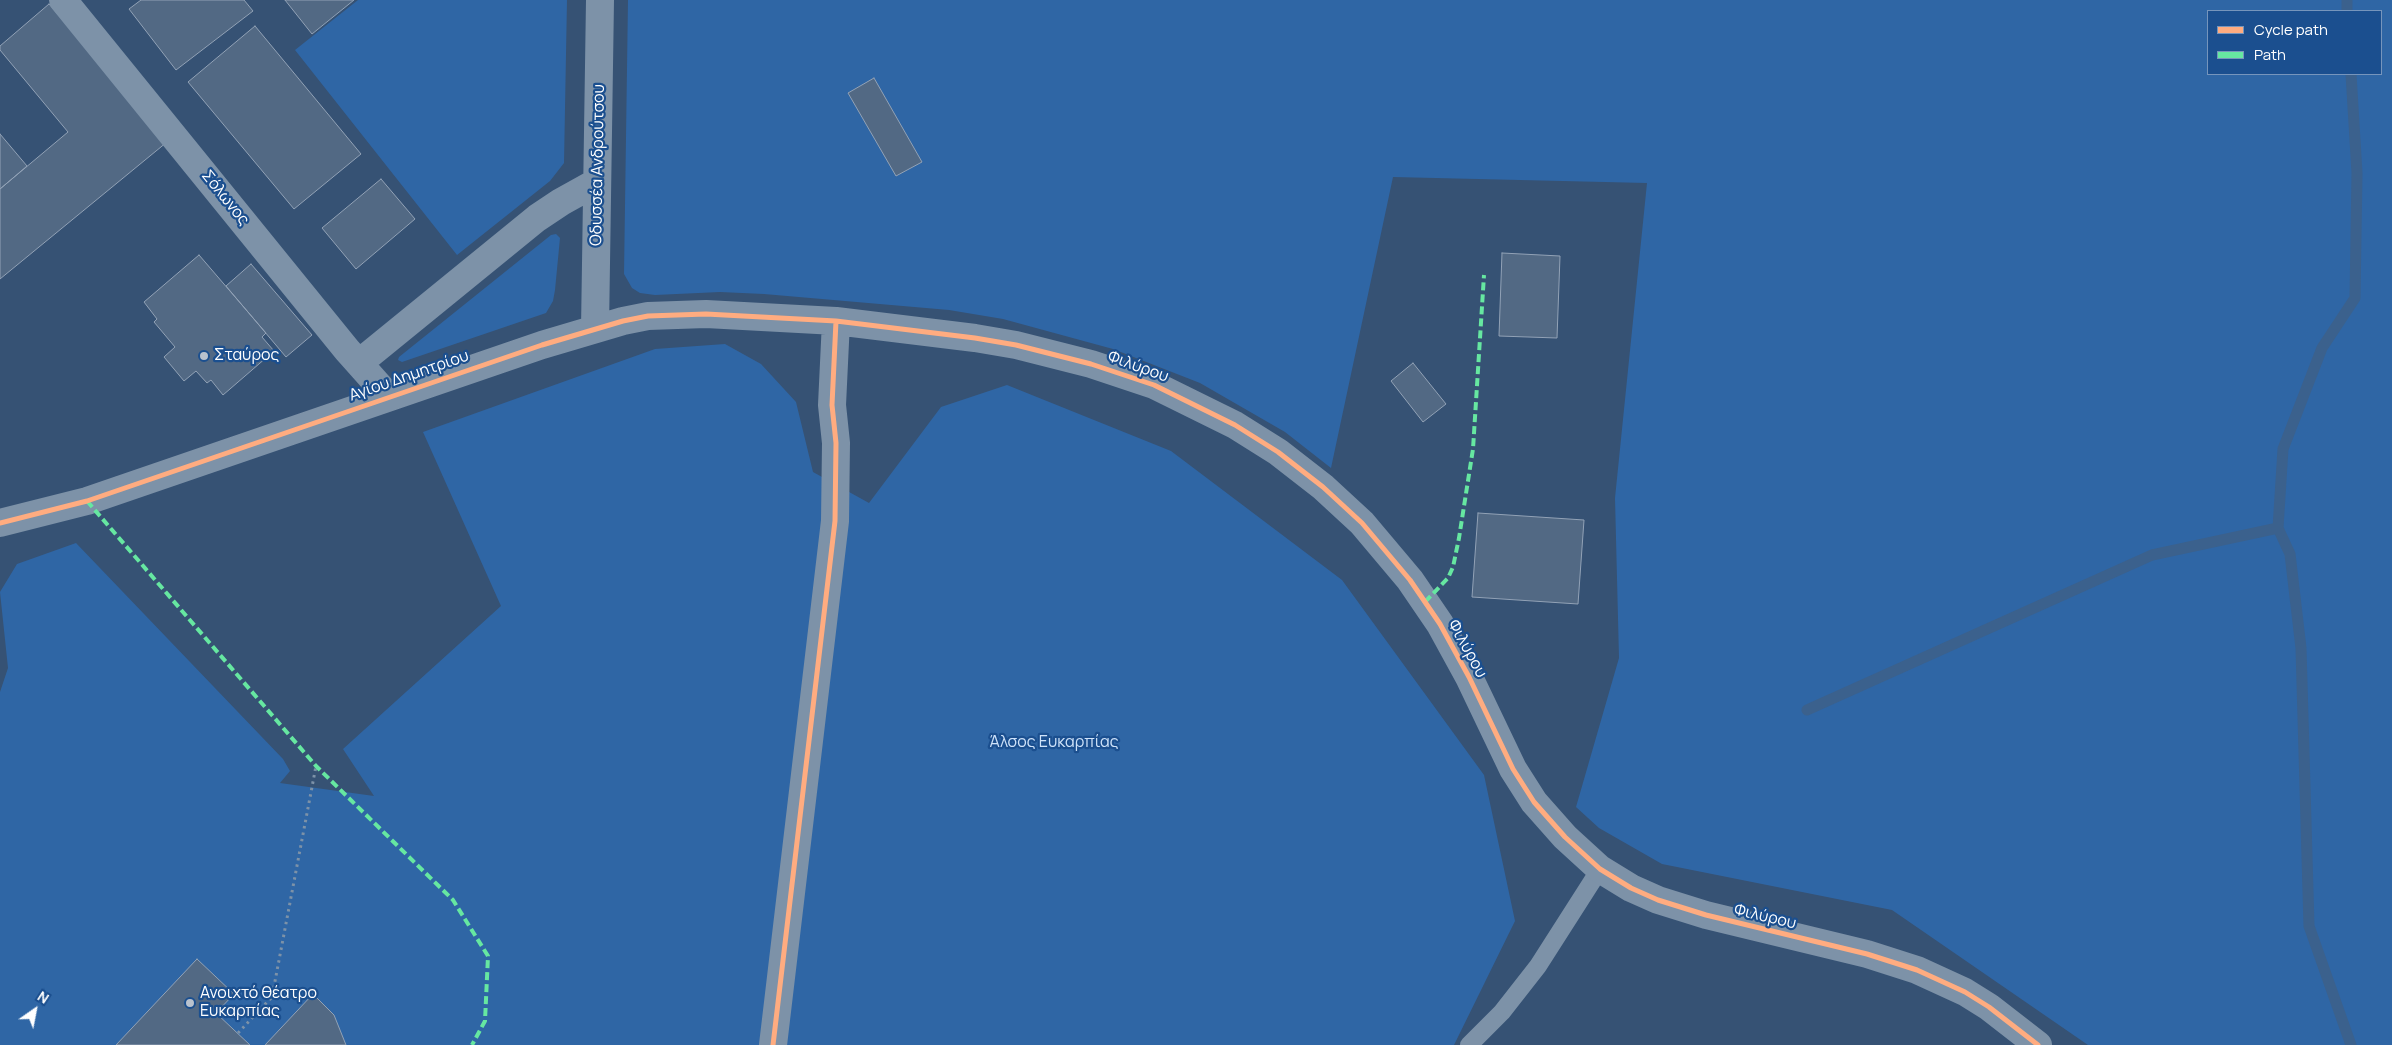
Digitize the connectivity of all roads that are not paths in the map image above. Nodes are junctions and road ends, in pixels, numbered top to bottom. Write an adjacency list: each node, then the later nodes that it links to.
1 (64, 0): 6 (street, Σόλωνος)
2 (600, 0): 3 (street, Οδυσσέα Ανδρούτσου)
3 (597, 182): 5 (street, Οδυσσέα Ανδρούτσου); 6 (street, Αγίου Δημητρίου)
4 (836, 321): 5 (street, Αγίου Δημητρίου); 9 (street, Φιλύρου); 10 (street)
5 (595, 329): 7 (street, Αγίου Δημητρίου)
6 (359, 363): 7 (street, Σόλωνος)
7 (388, 396): 8 (street, Αγίου Δημητρίου)
8 (0, 523)
9 (1600, 869): 11 (lane); 12 (street, Φιλύρου)
10 (773, 1045)
11 (1469, 1045)
12 (2038, 1045)

